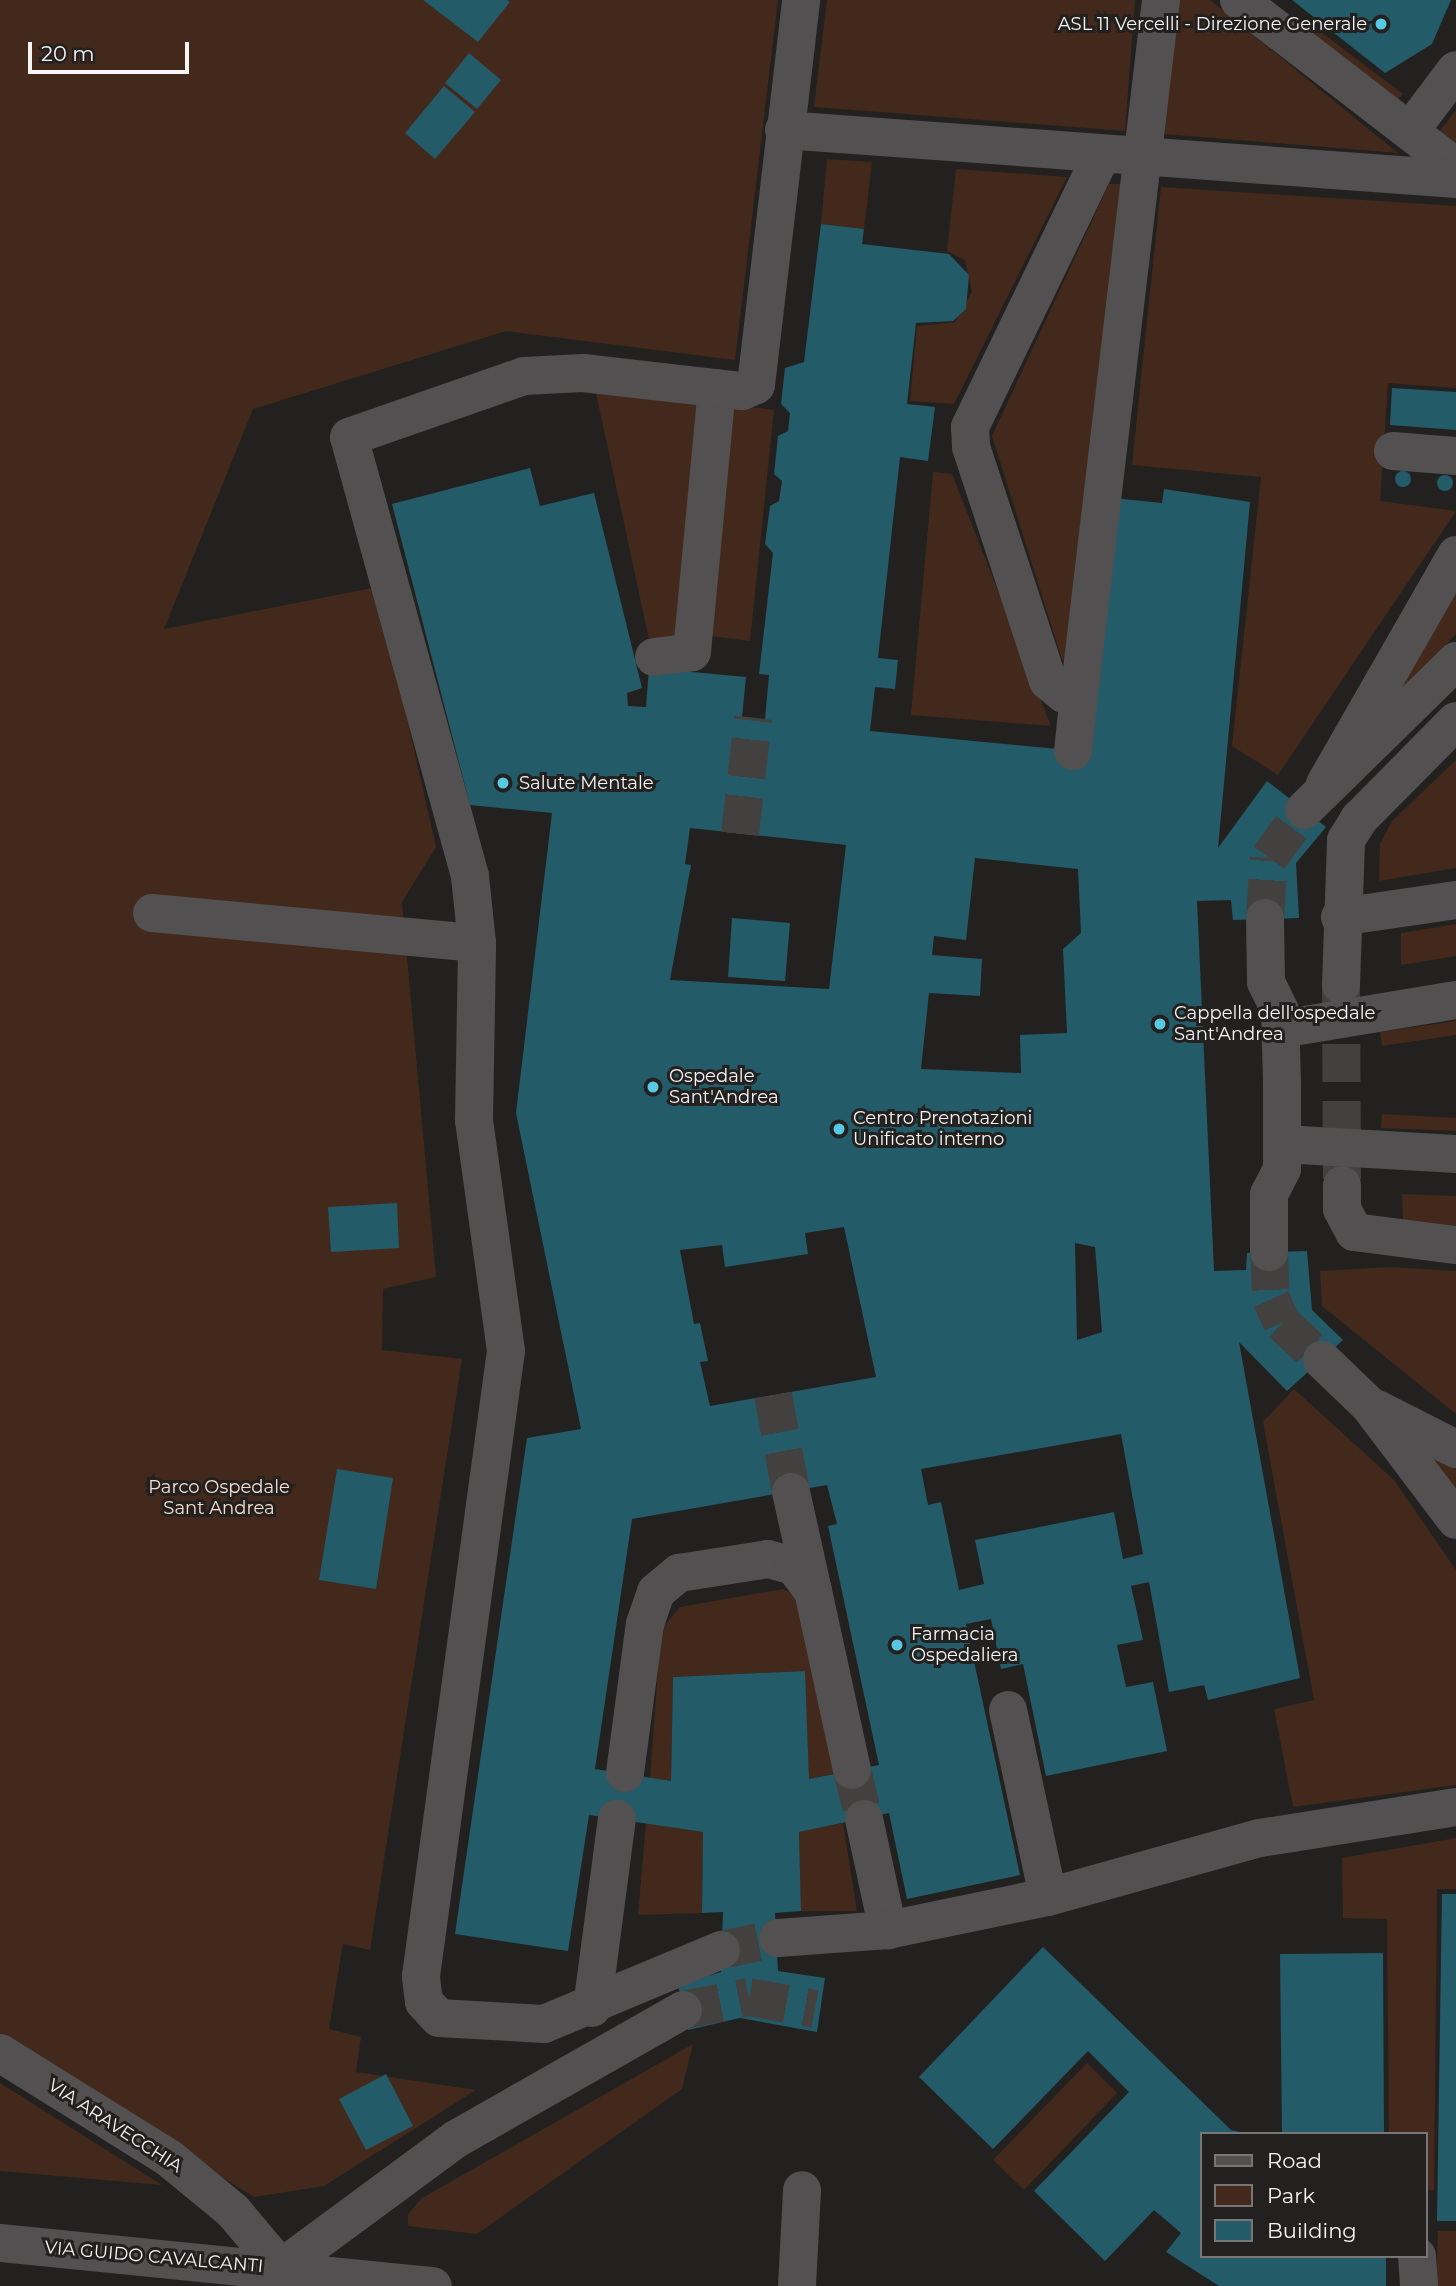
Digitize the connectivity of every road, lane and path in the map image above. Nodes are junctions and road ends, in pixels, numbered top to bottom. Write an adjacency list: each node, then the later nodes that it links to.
1 (801, 0): 5 (street)
2 (1161, 0): 8 (street)
3 (1239, 0): 6 (street)
4 (1456, 70): 6 (street)
5 (784, 130): 7 (street); 11 (street)
6 (1410, 131): 9 (street)
7 (1101, 156): 8 (street); 17 (street)
8 (1143, 160): 10 (street); 17 (street)
9 (1456, 167)
10 (1456, 179)
11 (717, 388): 15 (street); 24 (street)
12 (1393, 451): 13 (street)
13 (1456, 456)
14 (1456, 555): 16 (street)
15 (654, 657)
16 (1456, 661)
17 (1079, 695): 19 (street)
18 (1456, 721): 22 (street)
19 (1073, 751)
20 (1456, 900): 22 (street)
21 (152, 913): 24 (street)
22 (1340, 917): 25 (street)
23 (1265, 918): 27 (street)
24 (477, 943): 49 (street)
25 (1341, 985)
26 (1456, 1000): 27 (street)
27 (1281, 1029): 28 (street)
28 (1283, 1144): 29 (street); 32 (street)
29 (1456, 1154)
30 (1342, 1185): 31 (street)
31 (1456, 1245)
32 (1269, 1252)
33 (1322, 1360): 34 (street)
34 (1369, 1405): 35 (street); 37 (street)
35 (1456, 1449)
36 (791, 1492): 38 (street)
37 (1456, 1520)
38 (813, 1591): 40 (street); 41 (street)
39 (1008, 1710): 45 (street)
40 (852, 1770)
41 (625, 1773)
42 (1456, 1807): 45 (street)
43 (617, 1819): 49 (street)
44 (864, 1819): 46 (street)
45 (1048, 1897): 46 (street)
46 (888, 1930): 47 (street)
47 (778, 1938)
48 (721, 1950): 49 (street)
49 (592, 2008)
50 (683, 2010): 55 (street)
51 (0, 2053): 55 (street, VIA ARAVECCHIA)
52 (802, 2190): 58 (street)
53 (0, 2243): 56 (street, VIA GUIDO CAVALCANTI)
54 (1417, 2258): 59 (street)
55 (281, 2268): 56 (street, VIA GUIDO CAVALCANTI); 57 (street, VIA GUIDO CAVALCANTI)
56 (180, 2272)
57 (433, 2286)
58 (797, 2286)
59 (1419, 2286)

